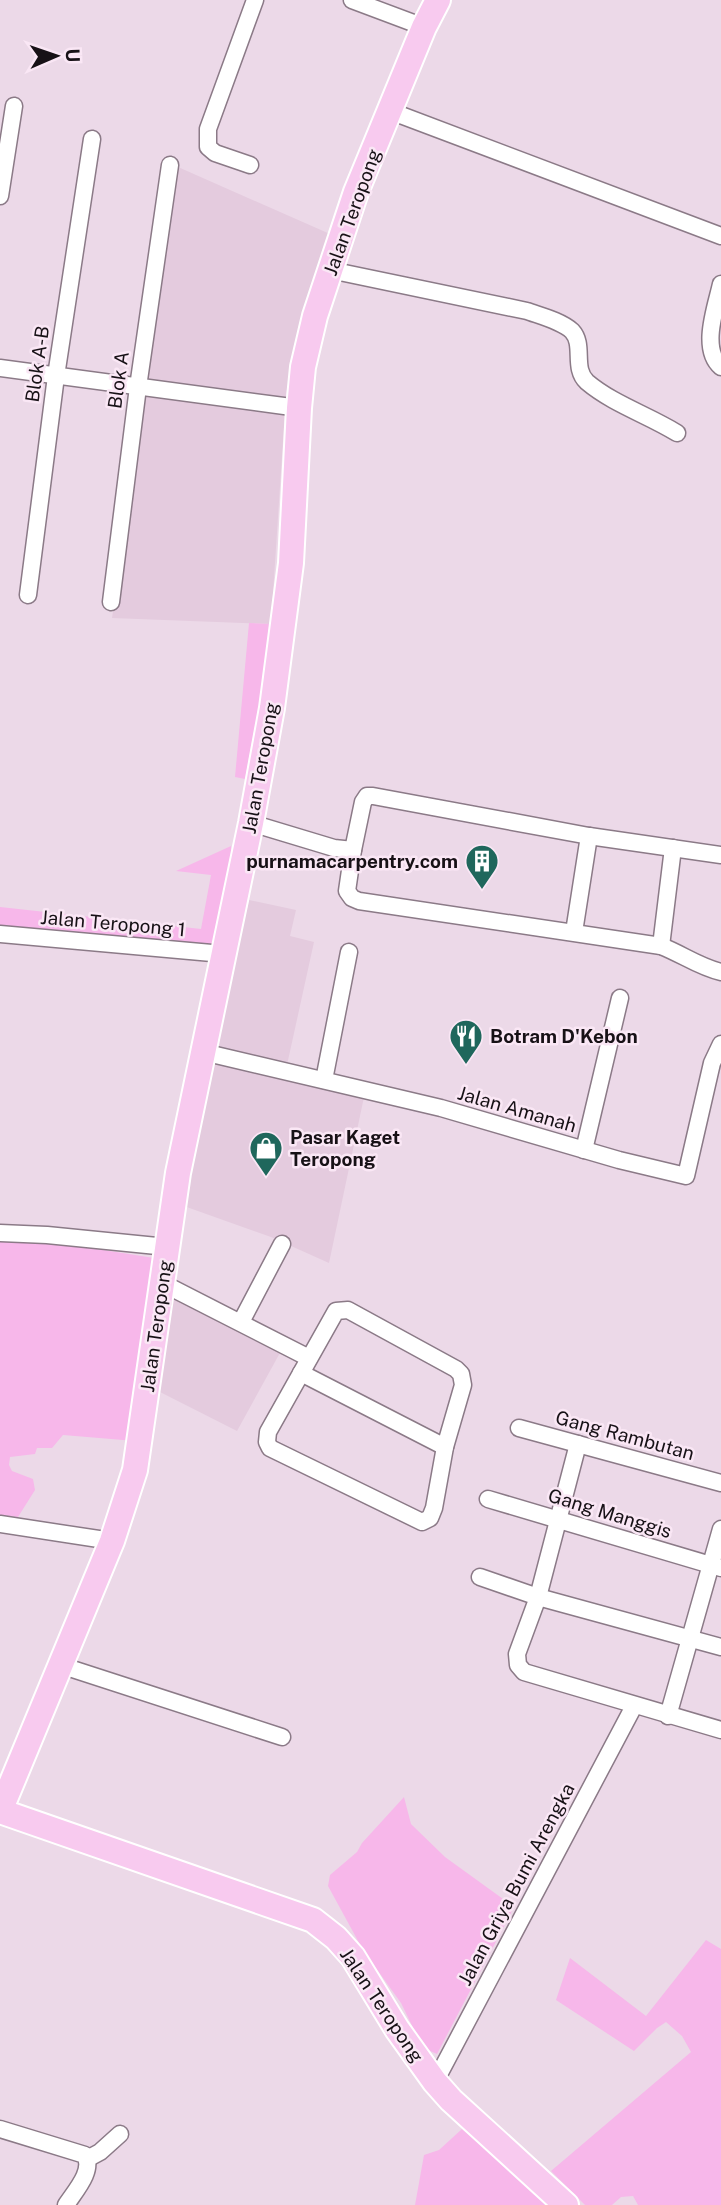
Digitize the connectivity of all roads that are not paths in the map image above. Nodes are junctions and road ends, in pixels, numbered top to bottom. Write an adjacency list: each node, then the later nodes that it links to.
1 (255, 0): 9 (street)
2 (352, 0): 4 (street)
3 (438, 0): 4 (main road, Jalan Teropong)
4 (424, 27): 6 (main road, Jalan Teropong)
5 (14, 106): 10 (street)
6 (390, 111): 11 (street); 12 (main road, Jalan Teropong)
7 (92, 139): 16 (street, Blok A-B)
8 (170, 164): 17 (street, Blok A)
9 (250, 165)
10 (0, 196)
11 (721, 236)
12 (330, 271): 18 (main road, Jalan Teropong); 19 (street)
13 (721, 284): 15 (street)
14 (0, 368): 16 (street)
15 (721, 368)
16 (56, 376): 17 (street); 20 (street, Blok A-B)
17 (138, 387): 18 (street); 21 (street, Blok A)
18 (299, 408): 22 (main road, Jalan Teropong)
19 (677, 433)
20 (28, 595)
21 (111, 602)
22 (251, 823): 25 (street); 31 (main road, Jalan Teropong)
23 (589, 836): 24 (street); 25 (street); 27 (street)
24 (673, 848): 26 (street); 29 (street)
25 (353, 850): 27 (street)
26 (721, 855)
27 (574, 932): 29 (street)
28 (0, 934): 31 (street, Jalan Teropong 1)
29 (661, 946): 32 (street)
30 (349, 952): 36 (street)
31 (223, 954): 35 (main road, Jalan Teropong)
32 (721, 972)
33 (620, 998): 37 (street)
34 (721, 1044): 37 (street, Jalan Amanah)
35 (203, 1052): 36 (street, Jalan Amanah); 40 (main road, Jalan Teropong)
36 (324, 1080): 37 (street, Jalan Amanah)
37 (584, 1150)
38 (0, 1233): 40 (street)
39 (282, 1244): 42 (street)
40 (167, 1247): 41 (main road, Jalan Teropong)
41 (163, 1284): 42 (street); 53 (main road, Jalan Teropong)
42 (241, 1322): 43 (street)
43 (309, 1358): 44 (street); 47 (street)
44 (301, 1373): 47 (street); 47 (street)
45 (519, 1428): 46 (street, Gang Rambutan)
46 (578, 1444): 48 (street, Gang Rambutan); 50 (street)
47 (445, 1447)
48 (721, 1483)
49 (488, 1499): 50 (street, Gang Manggis)
50 (558, 1518): 54 (street, Gang Manggis); 56 (street)
51 (0, 1524): 53 (street)
52 (721, 1529): 54 (street)
53 (112, 1541): 59 (main road, Jalan Teropong)
54 (716, 1566): 57 (street)
55 (480, 1577): 56 (street)
56 (538, 1597): 57 (street); 60 (street)
57 (690, 1639): 58 (street); 61 (street)
58 (721, 1647)
59 (60, 1665): 63 (street); 64 (main road, Jalan Teropong)
60 (634, 1706): 61 (street); 65 (street, Jalan Griya Bumi Arengka)
61 (668, 1716): 62 (street)
62 (721, 1730)
63 (282, 1737)
64 (0, 1811): 65 (main road, Jalan Teropong)
65 (435, 2082): 70 (main road, Jalan Teropong)
66 (0, 2129): 68 (street)
67 (120, 2134): 68 (street)
68 (87, 2159): 69 (street)
69 (66, 2205)
70 (566, 2205)

